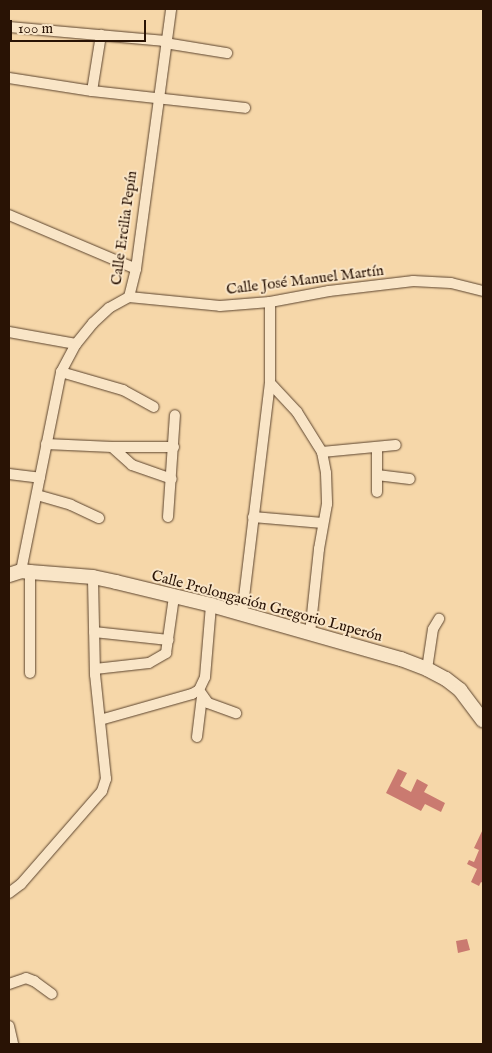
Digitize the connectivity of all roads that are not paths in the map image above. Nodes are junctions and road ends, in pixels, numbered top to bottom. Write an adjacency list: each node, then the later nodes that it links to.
1 (171, 9): 4 (street, Calle Ercilia Pepín)
2 (9, 27): 3 (street)
3 (101, 35): 4 (street); 7 (street)
4 (165, 42): 5 (street); 8 (street, Calle Ercilia Pepín)
5 (226, 53)
6 (9, 78): 7 (street)
7 (92, 91): 8 (street)
8 (158, 98): 9 (street); 11 (street, Calle Ercilia Pepín)
9 (245, 108)
10 (9, 216): 11 (street)
11 (136, 269): 13 (street, Calle Ercilia Pepín)
12 (483, 291): 14 (street, Calle José Manuel Martín)
13 (129, 297): 14 (street, Calle José Manuel Martín); 16 (street, Calle Ercilia Pepín)
14 (270, 302): 18 (street)
15 (9, 332): 16 (street)
16 (76, 344): 17 (street, Calle Ercilia Pepín)
17 (61, 372): 19 (street); 21 (street, Calle Ercilia Pepín)
18 (270, 383): 26 (street); 35 (street)
19 (154, 407)
20 (175, 415): 24 (street)
21 (46, 444): 23 (street); 29 (street, Calle Ercilia Pepín)
22 (396, 446): 25 (street)
23 (112, 447): 24 (street); 30 (street)
24 (174, 447): 30 (street)
25 (377, 447): 26 (street); 28 (street)
26 (322, 452): 37 (street)
27 (9, 474): 29 (street)
28 (378, 475): 31 (street); 32 (street)
29 (40, 478): 33 (street, Calle Ercilia Pepín)
30 (172, 479): 34 (street)
31 (410, 479)
32 (377, 492)
33 (38, 495): 36 (street); 38 (street, Calle Ercilia Pepín)
34 (168, 517)
35 (253, 517): 37 (street); 42 (street)
36 (99, 518)
37 (324, 523): 45 (street)
38 (20, 572): 39 (street, Calle Prolongación Gregorio Luperón); 49 (street, Calle Ercilia Pepín)
39 (93, 577): 40 (street, Calle Prolongación Gregorio Luperón); 44 (street)
40 (174, 597): 41 (street, Calle Prolongación Gregorio Luperón); 46 (street)
41 (211, 605): 42 (street, Calle Prolongación Gregorio Luperón); 50 (street)
42 (242, 614): 45 (street, Calle Prolongación Gregorio Luperón)
43 (439, 619): 47 (street)
44 (94, 632): 46 (street); 48 (street)
45 (310, 633): 47 (street, Calle Prolongación Gregorio Luperón)
46 (169, 640): 48 (street)
47 (427, 668): 53 (street, Calle Prolongación Gregorio Luperón)
48 (95, 669): 52 (street)
49 (30, 673)
50 (200, 694): 51 (street); 52 (street); 54 (street)
51 (236, 713)
52 (100, 720): 55 (street)
53 (483, 720)
54 (197, 737)
55 (9, 893)
56 (9, 984): 57 (street)
57 (52, 994)
58 (9, 1026): 59 (street)
59 (13, 1044)

